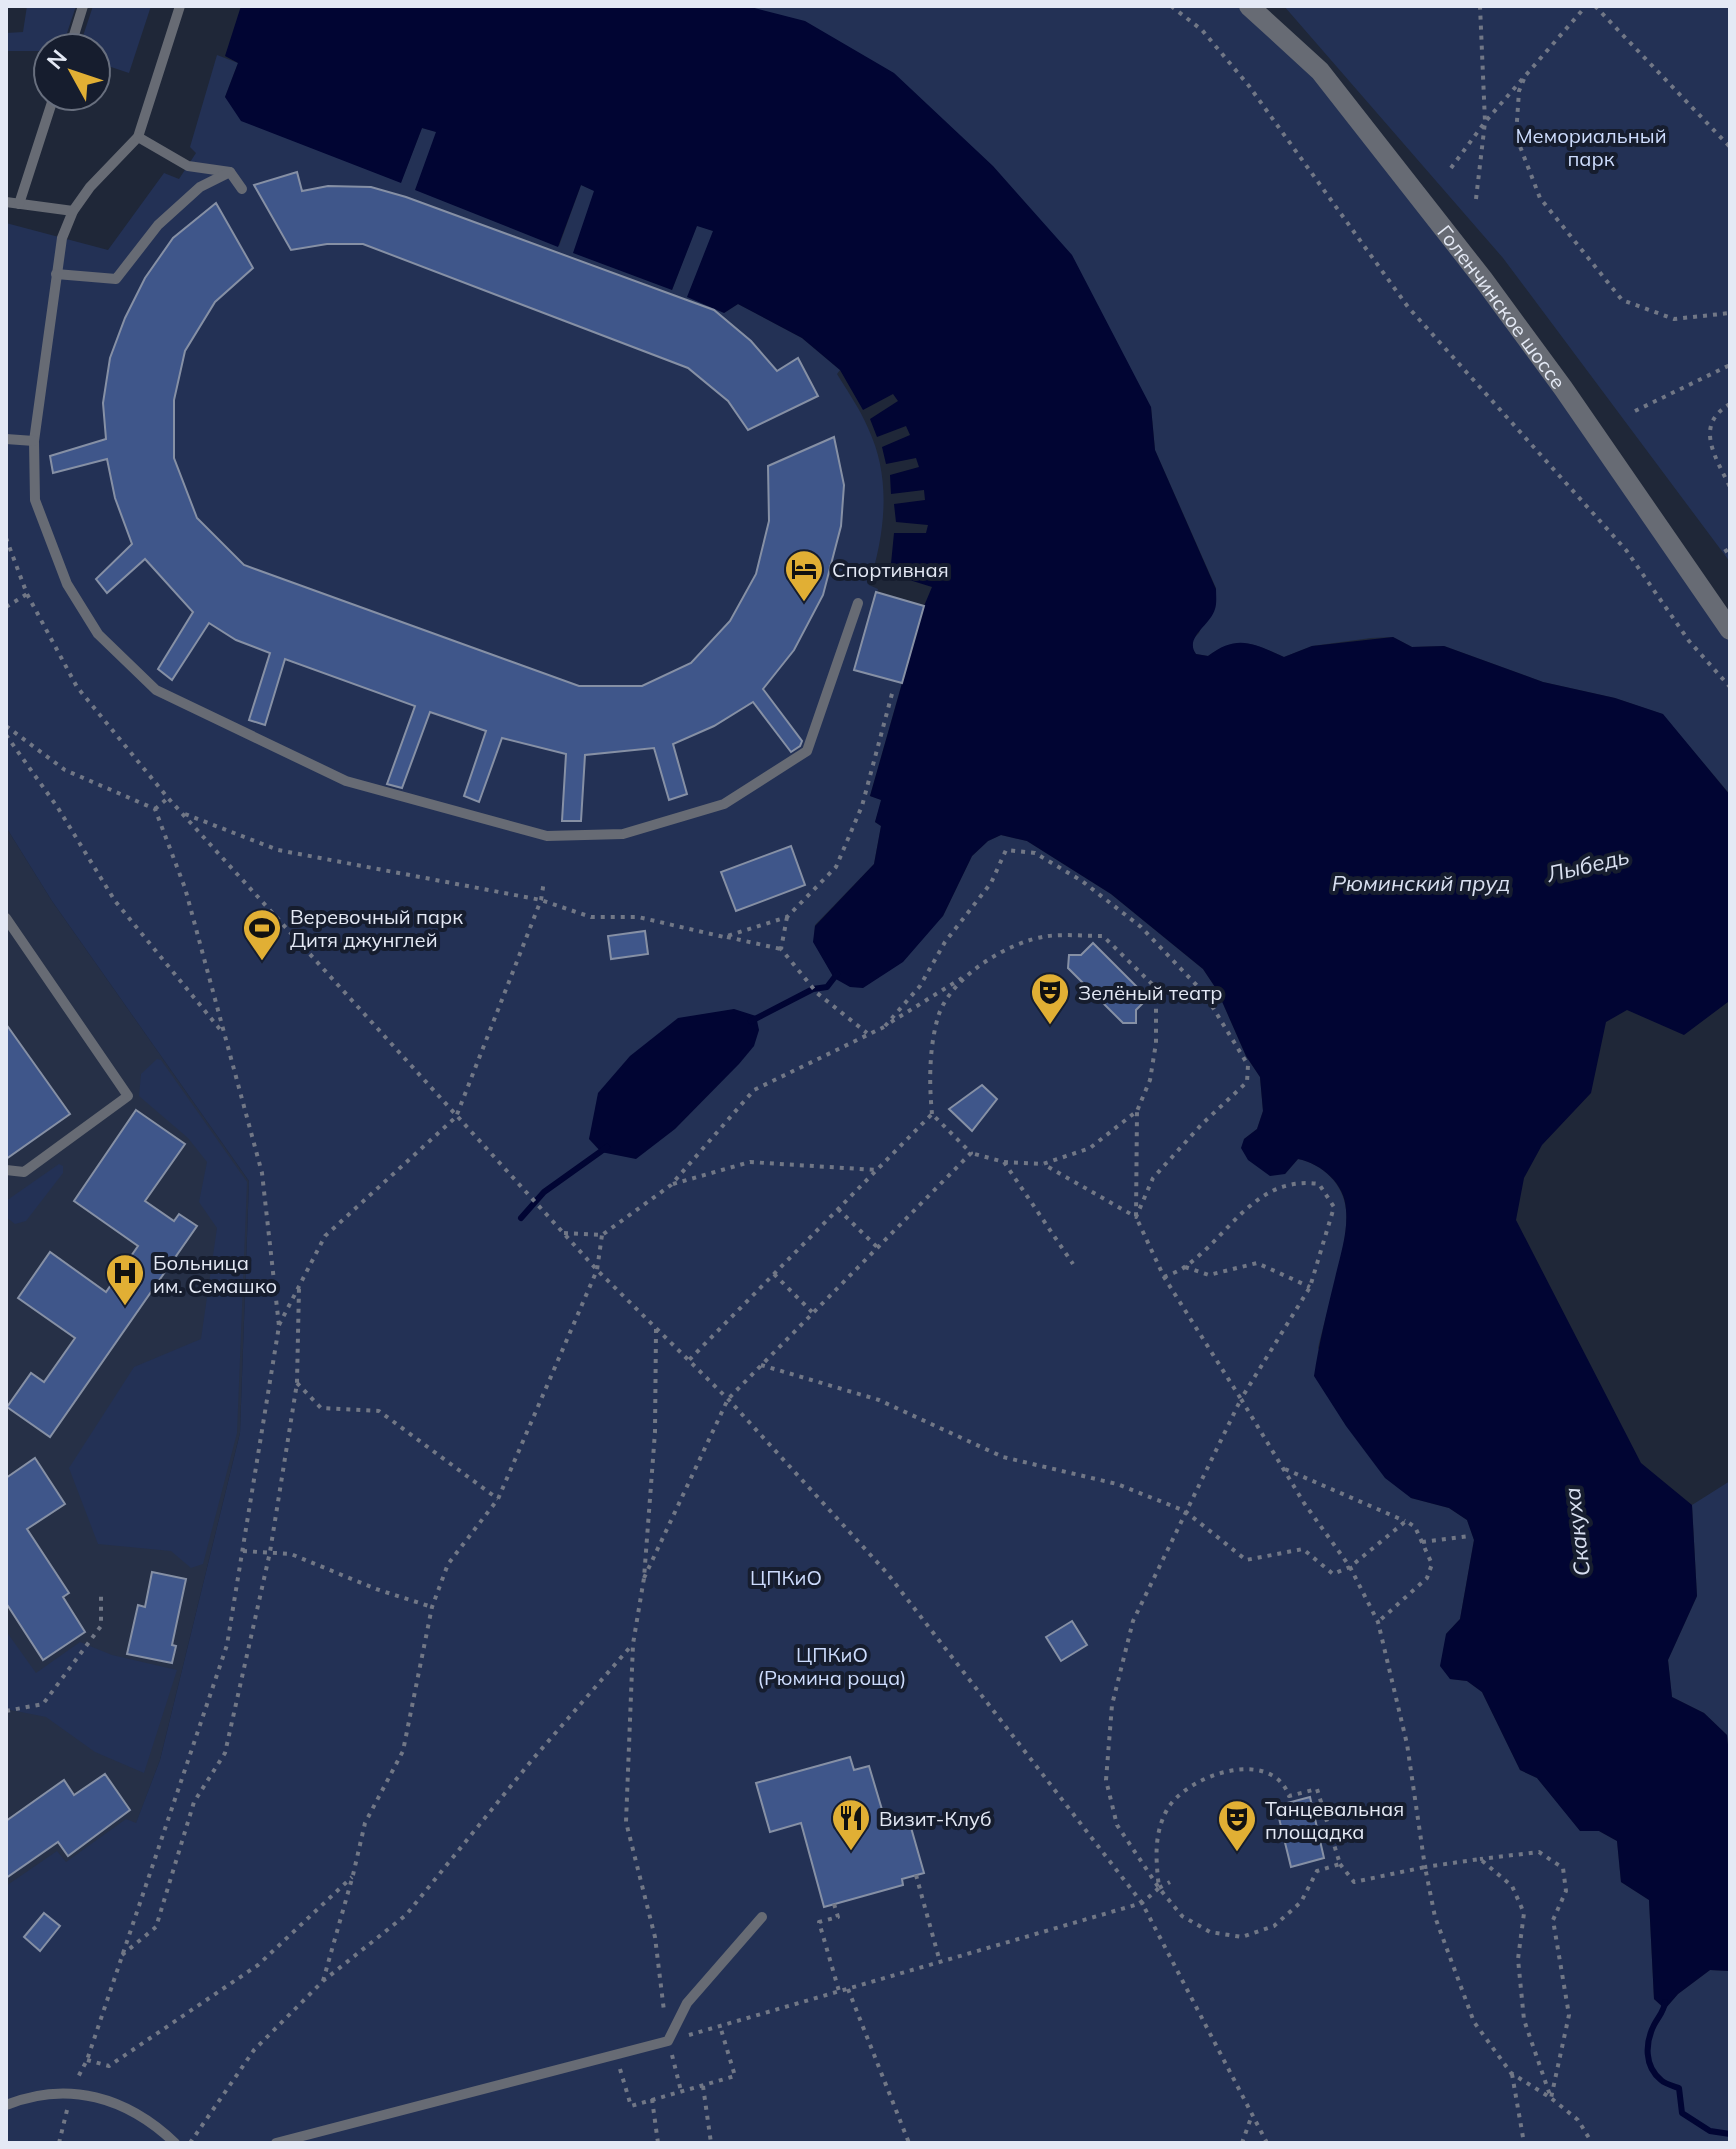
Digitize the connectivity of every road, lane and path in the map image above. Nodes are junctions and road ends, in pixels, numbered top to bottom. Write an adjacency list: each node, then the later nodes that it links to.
1 (83, 6): 8 (lane)
2 (180, 6): 12 (lane)
3 (1171, 6): 36 (path)
4 (1249, 6): 35 (street, Голенчинское шоссе)
5 (1480, 6): 11 (path)
6 (1586, 6): 9 (path)
7 (1595, 6): 13 (path)
8 (75, 32)
9 (1524, 79): 11 (path); 22 (path)
10 (49, 112): 19 (lane)
11 (1485, 122): 14 (path); 17 (path)
12 (138, 137): 15 (lane); 20 (lane)
13 (1730, 147)
14 (1451, 168)
15 (230, 172): 16 (lane); 21 (lane)
16 (242, 189)
17 (1476, 199)
18 (6, 202): 19 (lane)
19 (19, 204): 20 (lane)
20 (73, 211): 21 (lane)
21 (56, 274): 27 (lane)
22 (1730, 313)
23 (1730, 365): 25 (path)
24 (1730, 404): 28 (path)
25 (1635, 411)
26 (6, 439): 27 (lane)
27 (34, 441): 33 (lane)
28 (1730, 487)
29 (6, 538): 32 (path)
30 (1725, 549): 31 (path)
31 (1730, 557)
32 (27, 594): 34 (path); 40 (path)
33 (858, 603)
34 (6, 607)
35 (1730, 630)
36 (1730, 687)
37 (893, 690): 45 (path)
38 (6, 726): 41 (path)
39 (6, 735): 52 (path)
40 (168, 798): 41 (path); 42 (path)
41 (155, 809): 52 (path)
42 (182, 813): 44 (path); 55 (path)
43 (544, 881): 44 (path)
44 (541, 900): 47 (path); 55 (path)
45 (787, 917): 47 (path); 48 (path)
46 (6, 918): 59 (lane)
47 (724, 937): 48 (path)
48 (781, 949): 51 (path)
49 (964, 977): 50 (path); 53 (path); 54 (path)
50 (885, 1026): 51 (path); 63 (path)
51 (868, 1033): 61 (path)
52 (225, 1036): 75 (path)
53 (1137, 1111): 58 (path); 63 (path)
54 (932, 1114): 56 (path); 60 (path)
55 (456, 1117): 64 (path); 72 (path)
56 (971, 1153): 57 (path); 66 (path)
57 (1004, 1162): 58 (path); 67 (path)
58 (1043, 1164): 63 (path)
59 (6, 1170)
60 (877, 1170): 61 (path); 62 (path)
61 (671, 1185): 65 (path)
62 (838, 1209): 66 (path); 70 (path)
63 (1136, 1217): 71 (path)
64 (564, 1233): 65 (path); 69 (path)
65 (602, 1235): 69 (path)
66 (877, 1248): 74 (path)
67 (1073, 1264)
68 (1185, 1267): 71 (path); 73 (path); 73 (path)
69 (597, 1270): 76 (path); 83 (path)
70 (774, 1274): 74 (path); 77 (path)
71 (1164, 1277): 81 (path)
72 (299, 1287): 75 (path); 79 (path)
73 (1310, 1287): 81 (path)
74 (813, 1313): 78 (path)
75 (279, 1326): 88 (path)
76 (656, 1328): 77 (path); 91 (path)
77 (689, 1360): 80 (path)
78 (761, 1365): 80 (path); 84 (path)
79 (297, 1383): 83 (path); 89 (path)
80 (728, 1399): 91 (path); 104 (path)
81 (1241, 1399): 82 (path); 84 (path)
82 (1283, 1468): 85 (path); 90 (path)
83 (498, 1499): 93 (path)
84 (1185, 1511): 90 (path); 103 (path)
85 (1406, 1521): 87 (path); 90 (path)
86 (1469, 1536): 87 (path)
87 (1422, 1542): 94 (path)
88 (243, 1551): 89 (path); 107 (path)
89 (270, 1552): 93 (path); 107 (path)
90 (1350, 1567): 94 (path)
91 (644, 1578): 95 (path)
92 (101, 1595): 96 (path)
93 (432, 1607): 100 (path)
94 (1378, 1622): 99 (path)
95 (633, 1644): 109 (path); 113 (path)
96 (6, 1711)
97 (1480, 1859): 99 (path); 120 (path); 120 (path)
98 (1340, 1864): 99 (path); 103 (path); 103 (path)
99 (1425, 1867): 116 (path)
100 (353, 1875): 109 (path); 115 (path)
101 (916, 1875): 108 (path)
102 (1170, 1882): 103 (path)
103 (1159, 1888): 104 (path)
104 (1142, 1903): 108 (path); 123 (path)
105 (834, 1904): 111 (path)
106 (762, 1917): 113 (lane)
107 (120, 1956): 115 (path)
108 (940, 1962): 110 (path)
109 (323, 1981): 126 (path)
110 (848, 1988): 111 (path); 130 (path)
111 (839, 1991): 112 (path)
112 (720, 2026): 113 (path); 117 (path)
113 (668, 2041): 114 (lane); 118 (path)
114 (617, 2055): 121 (path); 127 (lane)
115 (87, 2060): 119 (path)
116 (1511, 2073): 120 (path); 133 (path)
117 (703, 2085): 118 (path); 129 (path)
118 (681, 2091): 121 (path)
119 (71, 2092): 122 (lane); 124 (path); 125 (lane)
120 (1551, 2098): 134 (path)
121 (652, 2099): 128 (path)
122 (6, 2105)
123 (1252, 2114): 131 (path); 132 (path)
124 (59, 2143)
125 (175, 2143)
126 (190, 2143)
127 (276, 2143)
128 (658, 2143)
129 (711, 2143)
130 (909, 2143)
131 (1242, 2143)
132 (1267, 2143)
133 (1524, 2143)
134 (1592, 2143)

